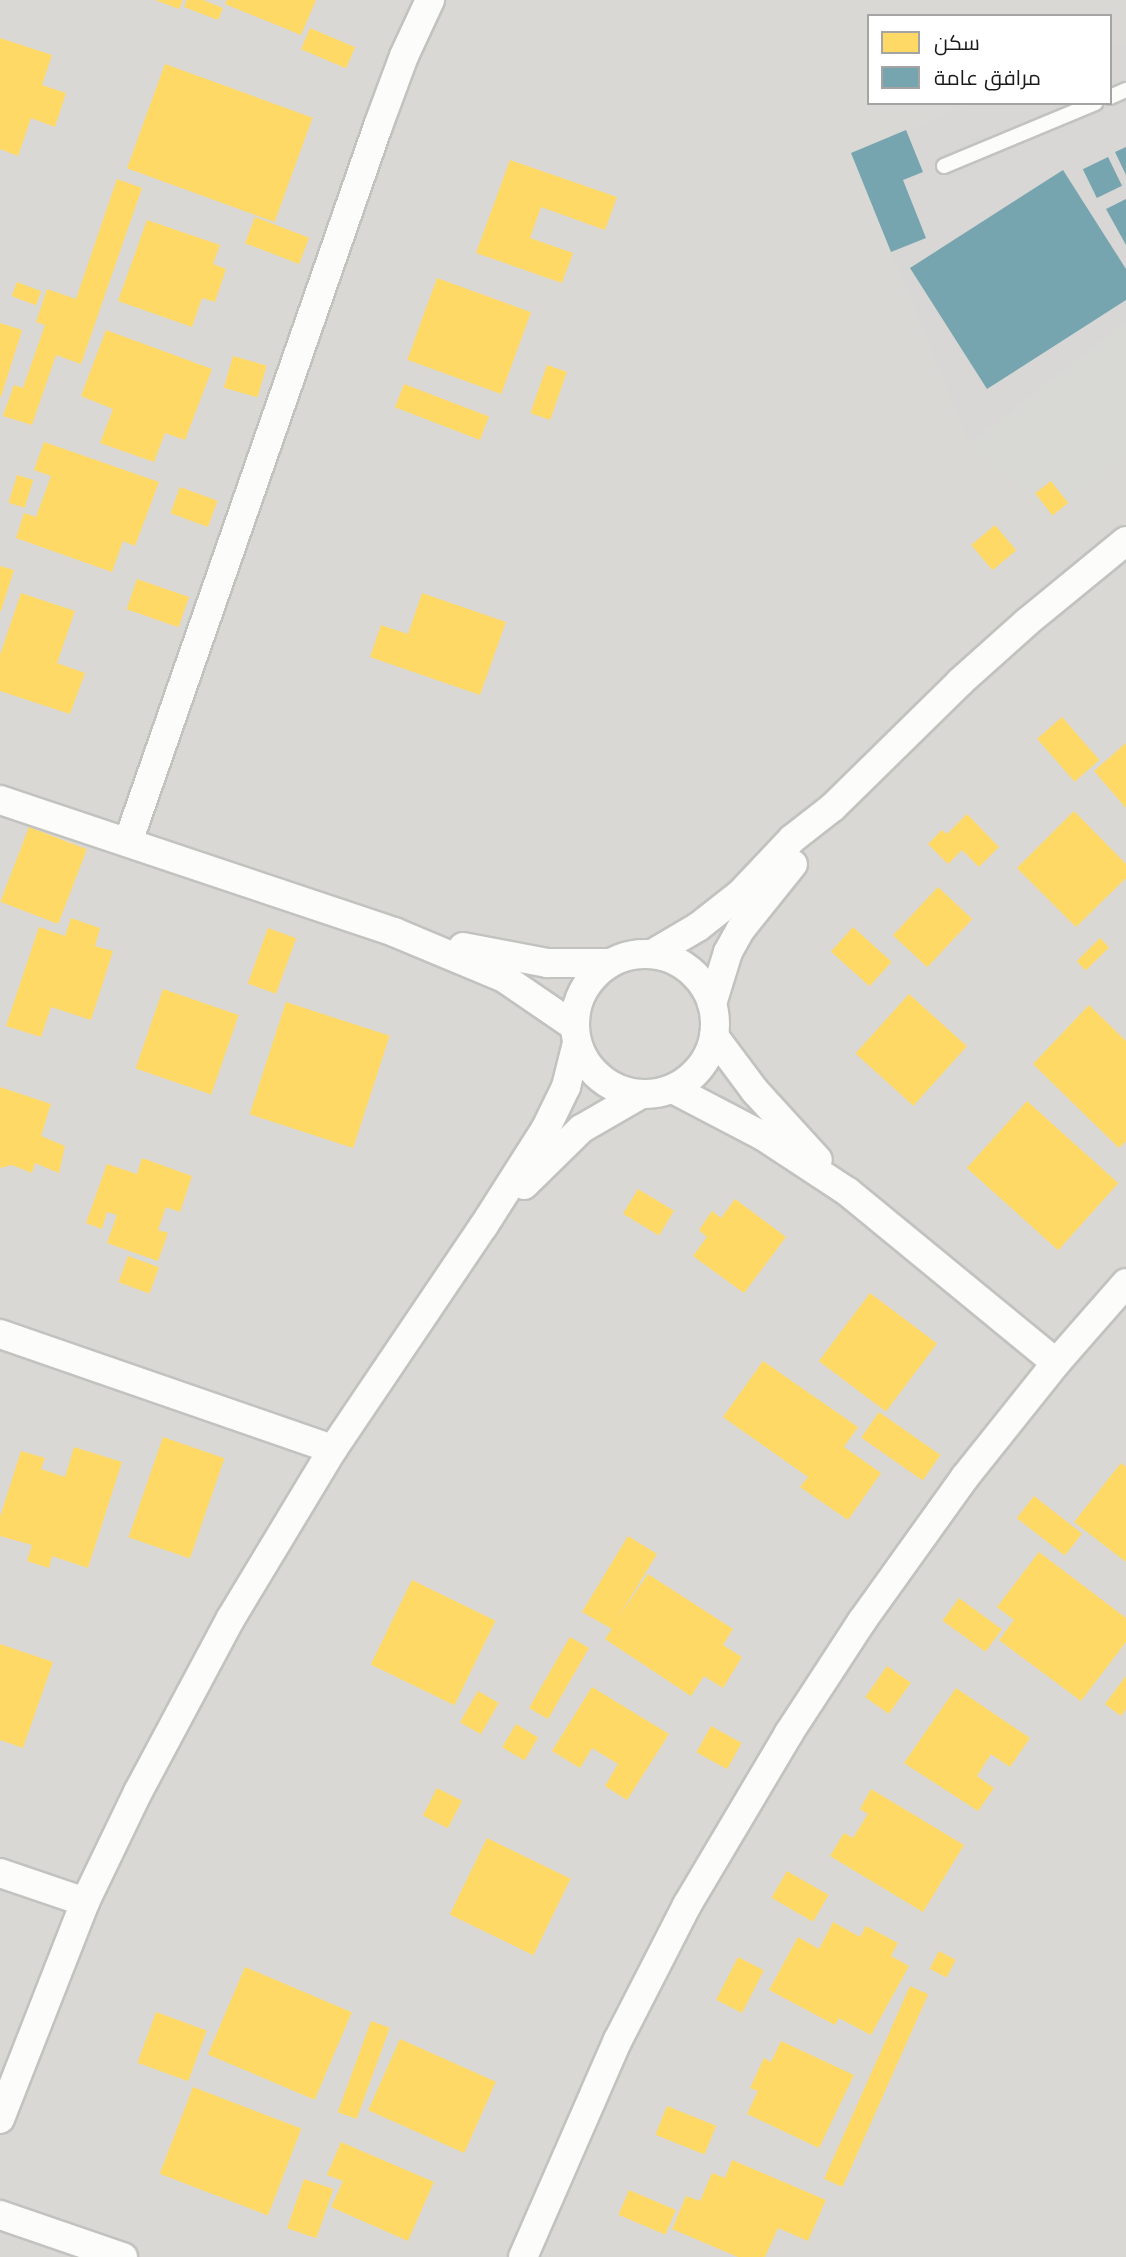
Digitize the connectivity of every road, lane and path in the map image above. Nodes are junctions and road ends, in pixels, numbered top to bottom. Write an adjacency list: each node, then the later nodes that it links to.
1 (430, 0): 7 (street)
2 (1090, 105): 3 (lane)
3 (944, 166)
4 (1126, 541): 6 (street)
5 (0, 800): 7 (street)
6 (833, 807): 9 (street); 11 (street)
7 (128, 842): 8 (street)
8 (394, 932): 10 (street); 12 (street)
9 (652, 954): 10 (street); 11 (street)
10 (609, 963): 12 (street)
11 (712, 1004): 13 (street)
12 (575, 1034): 15 (street); 17 (street)
13 (714, 1036): 14 (street); 16 (street)
14 (673, 1089): 15 (street); 16 (street)
15 (640, 1095): 17 (street)
16 (848, 1192): 20 (street)
17 (483, 1227): 21 (street)
18 (1126, 1283): 20 (street)
19 (0, 1334): 21 (street)
20 (1056, 1363): 27 (street)
21 (333, 1449): 23 (street)
22 (0, 1873): 23 (street)
23 (85, 1902): 24 (street)
24 (0, 2119)
25 (0, 2215): 26 (street)
26 (123, 2257)
27 (523, 2257)

